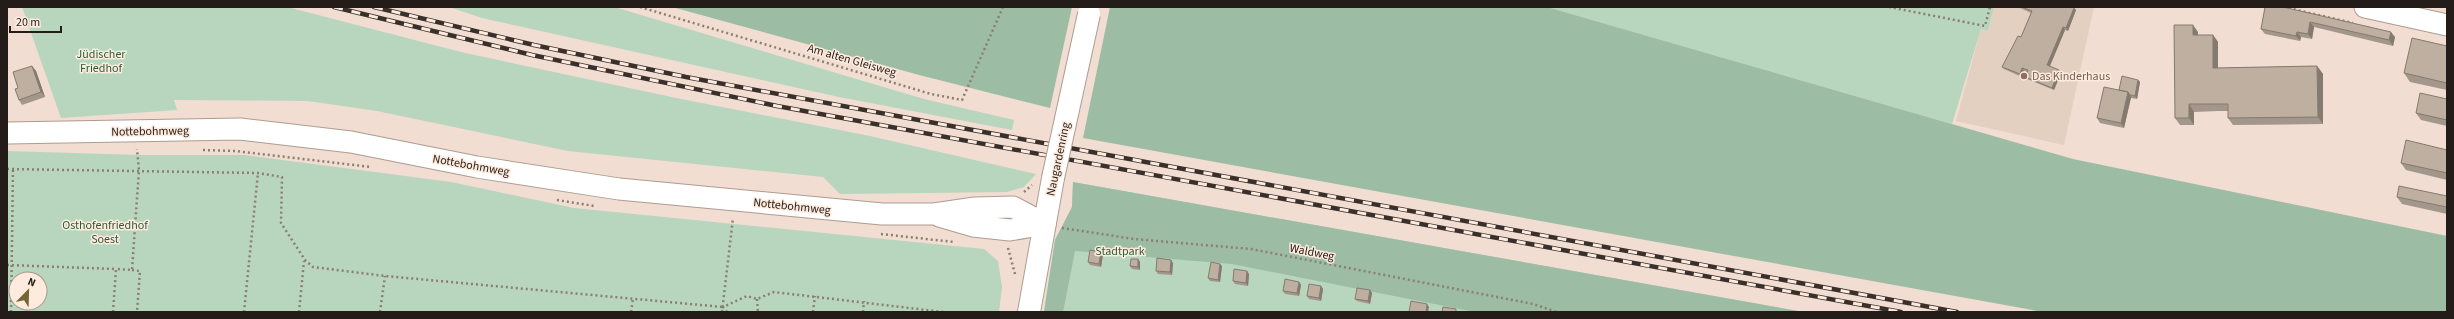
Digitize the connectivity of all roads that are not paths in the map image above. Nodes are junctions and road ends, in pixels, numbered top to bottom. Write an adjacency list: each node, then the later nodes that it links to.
1 (2365, 7): 3 (street)
2 (1089, 11): 5 (main road, Naugardenring, bridge)
3 (2447, 25)
4 (7, 133): 5 (street, Nottebohmweg)
5 (1053, 226): 6 (main road, Naugardenring)
6 (1029, 312)

